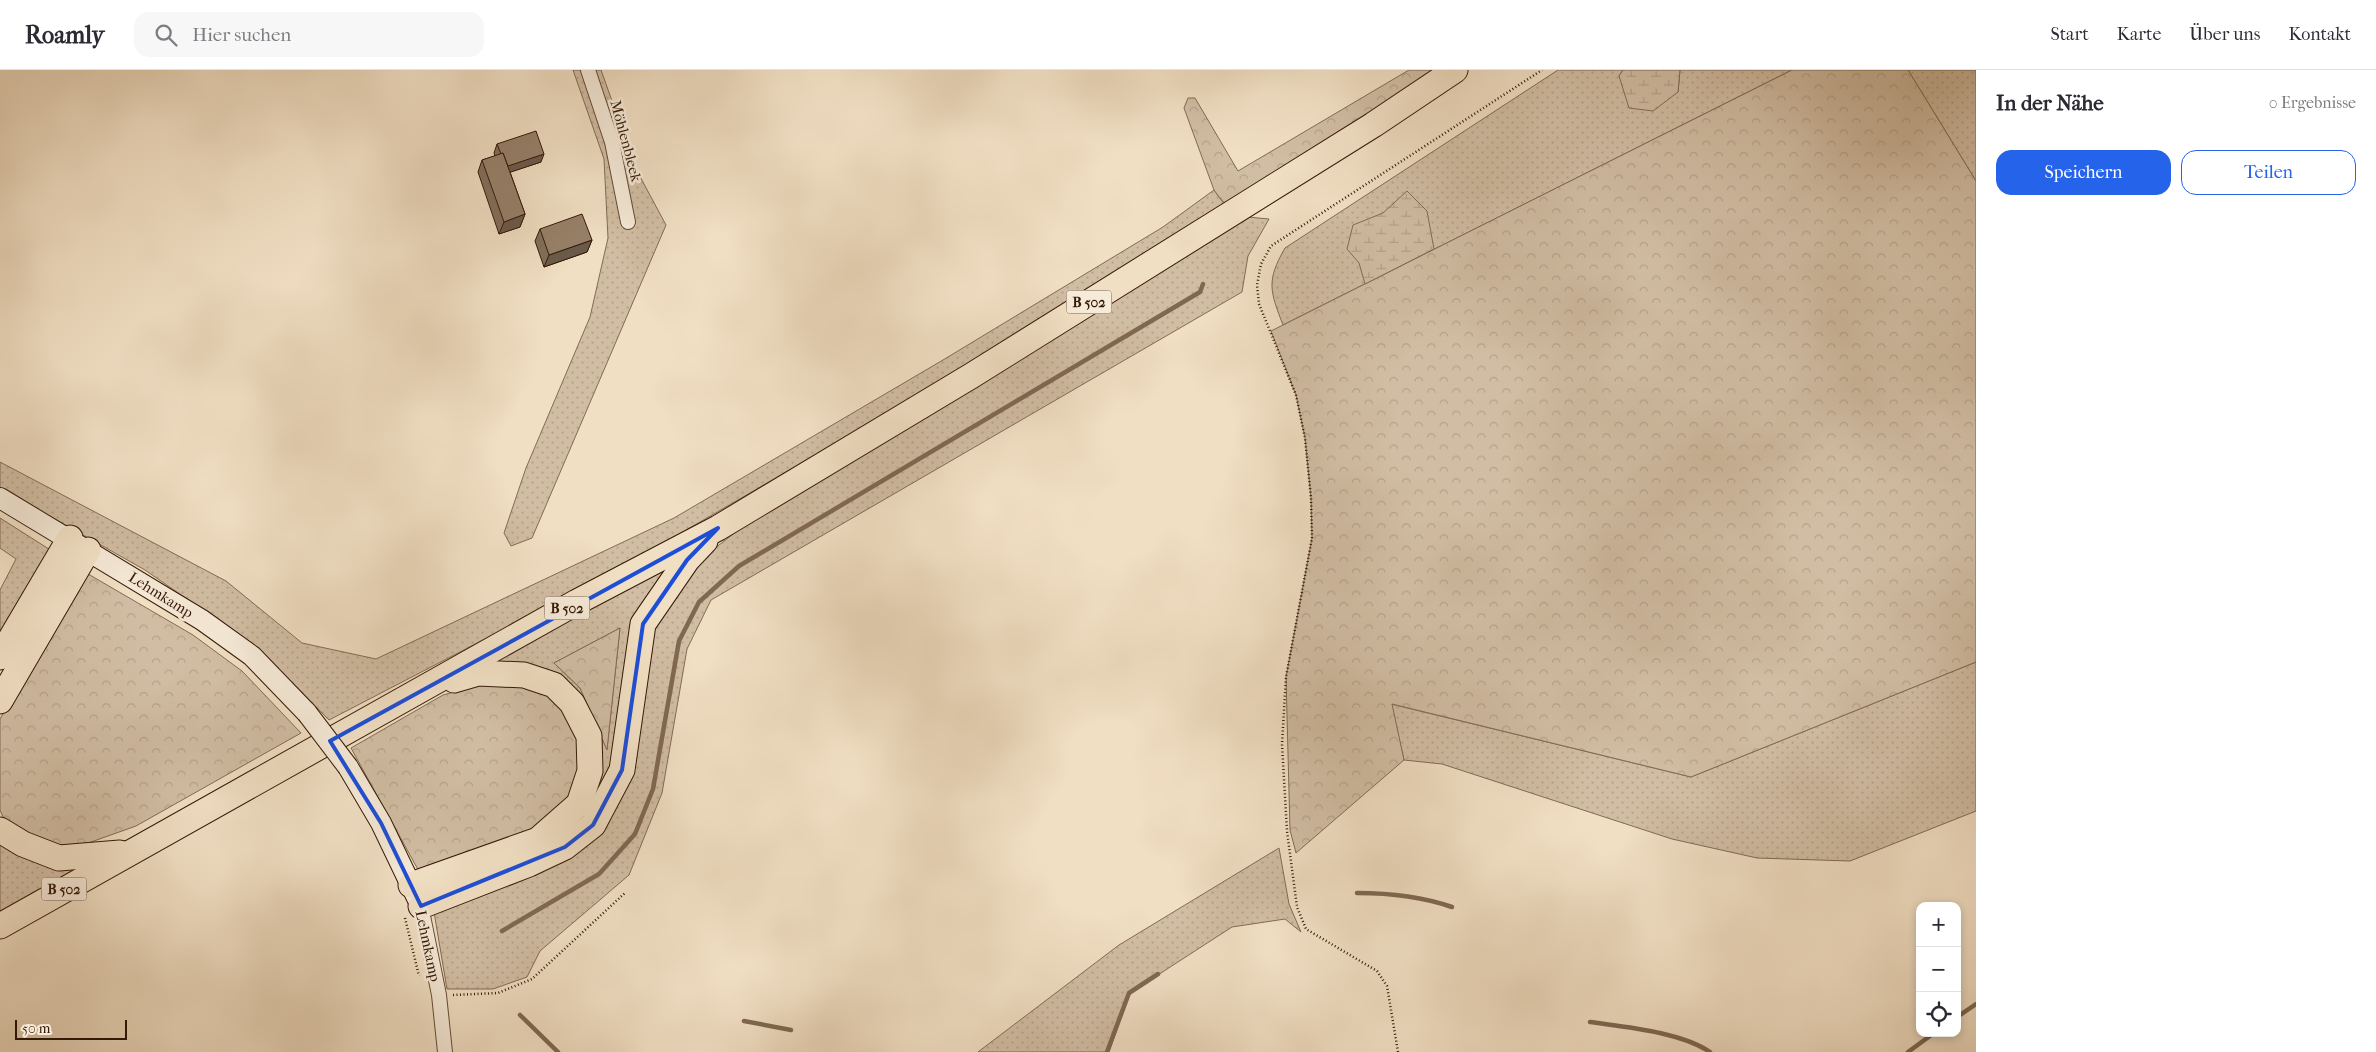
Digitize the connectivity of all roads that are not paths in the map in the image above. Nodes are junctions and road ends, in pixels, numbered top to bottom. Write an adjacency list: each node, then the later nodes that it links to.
1 (588, 70): 3 (street, Möhlenbleek)
2 (1455, 70): 5 (highway, B 502)
3 (628, 222)
4 (0, 498): 6 (street, Lehmkamp)
5 (718, 528): 8 (highway, B 502); 12 (highway)
6 (79, 544): 7 (highway); 9 (highway); 12 (street, Lehmkamp, bridge)
7 (0, 657)
8 (418, 691): 11 (highway, B 502); 12 (highway)
9 (0, 701)
10 (0, 830): 11 (highway)
11 (128, 852): 13 (highway, B 502)
12 (412, 901): 14 (street, Lehmkamp)
13 (0, 926)
14 (445, 1052)

